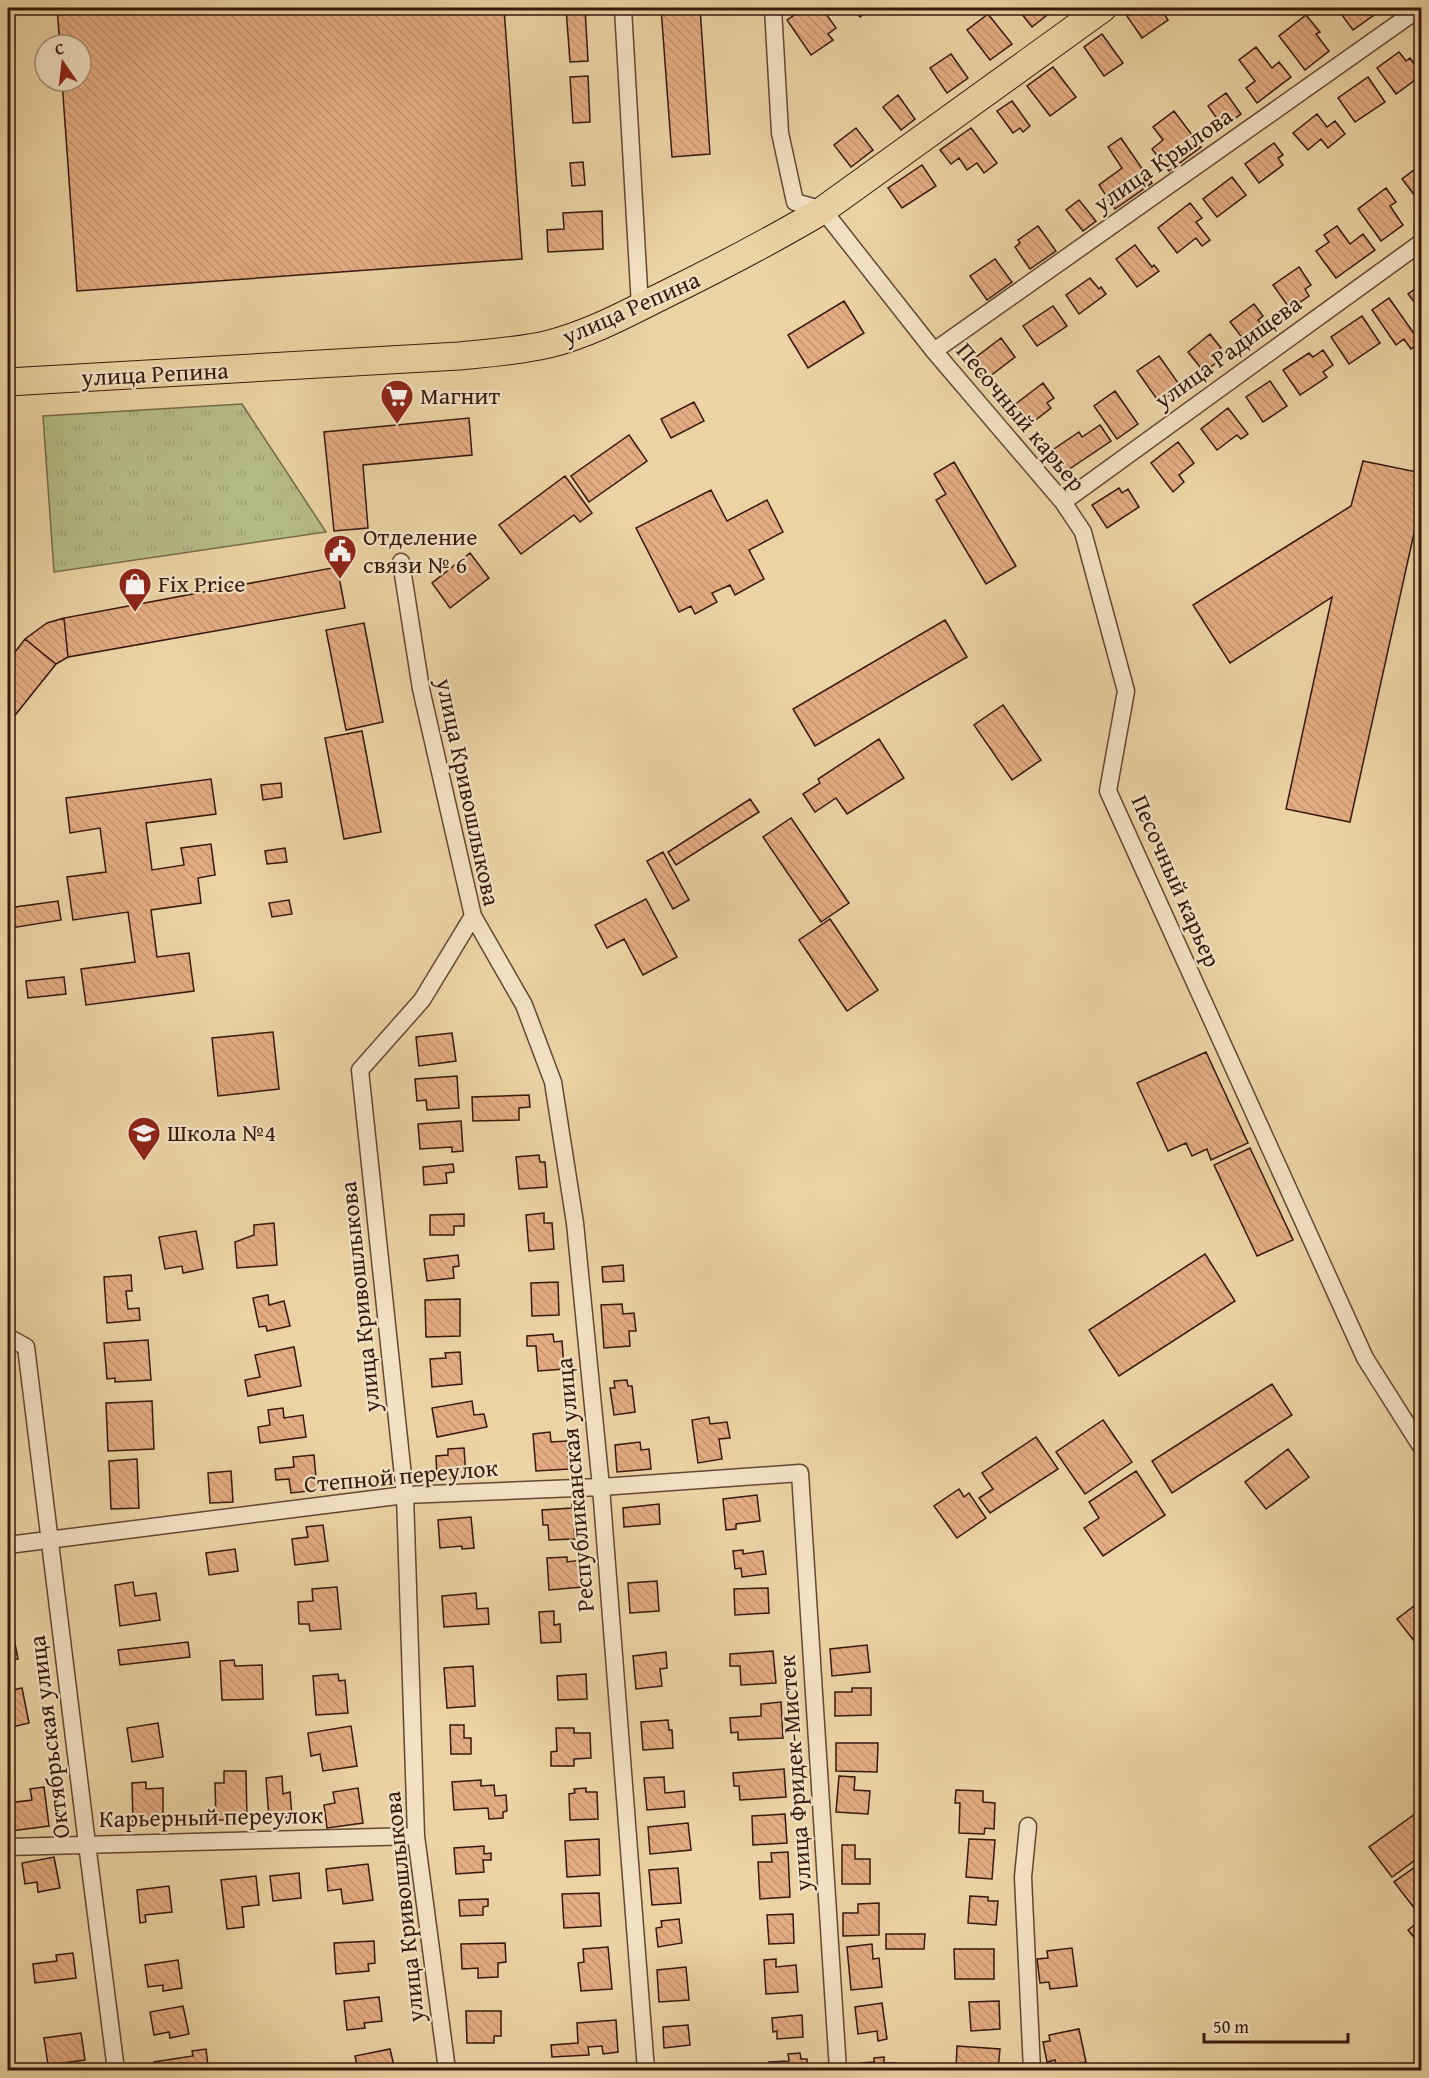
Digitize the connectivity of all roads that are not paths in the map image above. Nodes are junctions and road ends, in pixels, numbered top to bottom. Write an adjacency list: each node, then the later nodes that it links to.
1 (623, 8): 7 (street)
2 (774, 8): 5 (street)
3 (1103, 8): 5 (main road, улица Репина)
4 (1420, 8): 8 (street, улица Крылова)
5 (823, 210): 7 (main road, улица Репина); 8 (street, Песочный карьер)
6 (1422, 242): 10 (street, улица Радищева)
7 (640, 307): 9 (main road, улица Репина)
8 (934, 351): 10 (street, Песочный карьер)
9 (8, 382)
10 (1063, 502): 14 (street, Песочный карьер)
11 (400, 562): 12 (street, улица Кривошлыкова)
12 (473, 916): 16 (street, Республиканская улица); 17 (street, улица Кривошлыкова)
13 (8, 1337): 18 (street, Октябрьская улица)
14 (1422, 1448)
15 (800, 1473): 16 (street, Степной переулок); 27 (street, улица Фридек-Мистек)
16 (601, 1487): 17 (street, Степной переулок); 26 (street, Республиканская улица)
17 (405, 1495): 18 (street, Степной переулок); 21 (street, улица Кривошлыкова)
18 (49, 1539): 19 (street, Степной переулок); 22 (street, Октябрьская улица)
19 (8, 1545)
20 (1028, 1826): 28 (street)
21 (416, 1836): 22 (street, Карьерный переулок); 25 (street, улица Кривошлыкова)
22 (87, 1844): 23 (street, Карьерный переулок); 24 (street, Октябрьская улица)
23 (8, 1848)
24 (116, 2070)
25 (447, 2070)
26 (646, 2070)
27 (838, 2070)
28 (1032, 2070)

